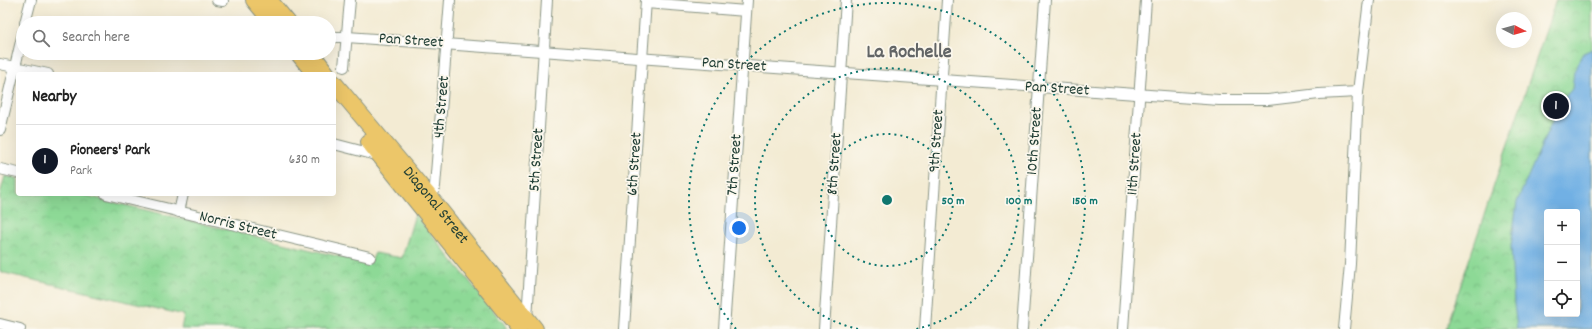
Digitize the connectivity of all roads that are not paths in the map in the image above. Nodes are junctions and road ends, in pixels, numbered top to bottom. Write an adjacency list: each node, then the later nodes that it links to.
1 (31, 0): 15 (street)
2 (254, 0): 16 (main road)
3 (269, 0): 17 (main road)
4 (350, 0): 19 (street)
5 (450, 0): 20 (street, 4th Street)
6 (547, 0): 21 (street, 5th Street)
7 (747, 0): 14 (street, 7th Street)
8 (846, 0): 33 (street, 8th Street)
9 (947, 0): 34 (street, 9th Street)
10 (1045, 0): 36 (street, 10th Street)
11 (1146, 0): 38 (street, 11th Street)
12 (1369, 0): 37 (street)
13 (646, 2): 14 (street); 22 (street, 6th Street)
14 (746, 11): 28 (street, 7th Street)
15 (27, 16)
16 (267, 16)
17 (282, 16)
18 (336, 36): 19 (street, Pan Street)
19 (347, 36): 20 (street, Pan Street); 29 (street)
20 (447, 44): 21 (street, Pan Street); 47 (street, 4th Street)
21 (544, 51): 22 (street, Pan Street); 51 (street, 5th Street)
22 (642, 58): 28 (street, Pan Street); 53 (street, 6th Street)
23 (16, 60): 27 (street)
24 (304, 60): 31 (main road)
25 (316, 60): 32 (main road)
26 (0, 64): 27 (street)
27 (15, 66): 30 (street); 40 (street)
28 (742, 66): 33 (street, Pan Street); 54 (street, 7th Street)
29 (344, 67)
30 (40, 72)
31 (313, 72)
32 (325, 72)
33 (841, 73): 34 (street, Pan Street); 55 (street, 8th Street)
34 (941, 80): 36 (street, Pan Street); 56 (street, 9th Street)
35 (336, 86): 47 (main road, Diagonal Street)
36 (1039, 87): 38 (street, Pan Street); 57 (street, 10th Street)
37 (1358, 92): 38 (street, Pan Street); 59 (street)
38 (1140, 95): 58 (street, 11th Street)
39 (336, 101): 42 (main road, Diagonal Street)
40 (0, 130)
41 (336, 145): 42 (street)
42 (380, 156): 47 (main road, Diagonal Street)
43 (0, 169): 44 (street)
44 (16, 173)
45 (114, 196): 48 (street, Norris Street)
46 (183, 196): 48 (street)
47 (428, 205): 51 (main road, Diagonal Street)
48 (179, 212): 49 (street, Norris Street)
49 (370, 257)
50 (0, 324): 52 (street)
51 (527, 326)
52 (20, 329)
53 (624, 329)
54 (724, 329)
55 (824, 329)
56 (925, 329)
57 (1022, 329)
58 (1123, 329)
59 (1344, 329)

